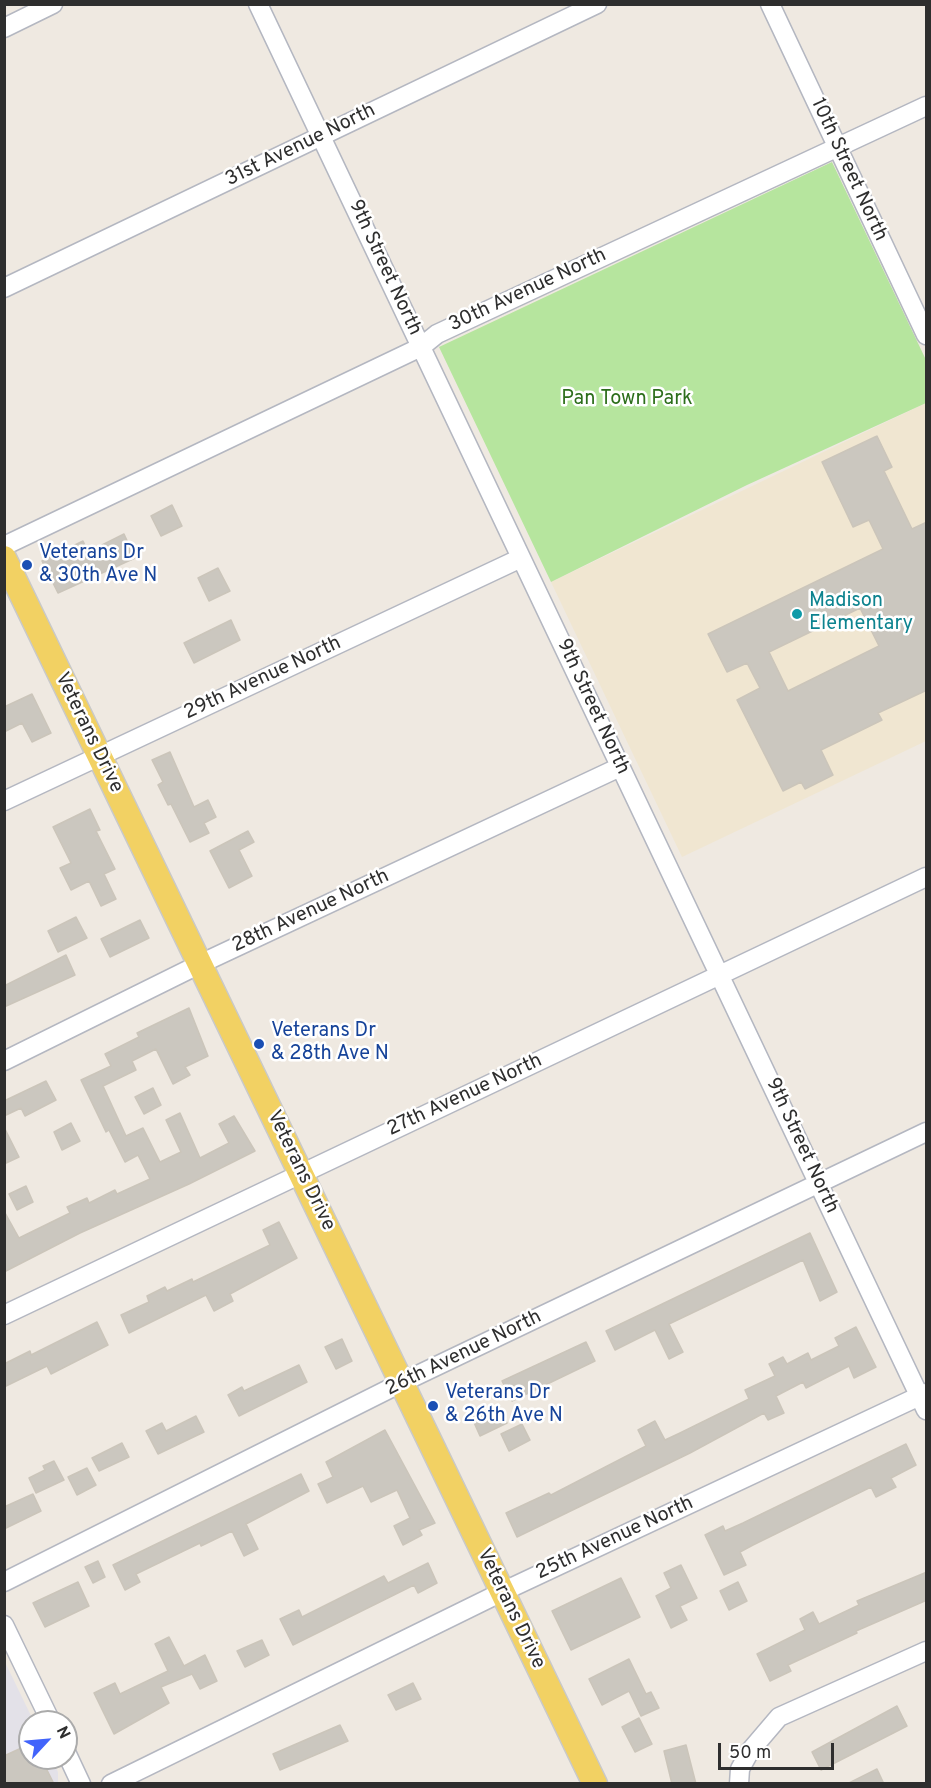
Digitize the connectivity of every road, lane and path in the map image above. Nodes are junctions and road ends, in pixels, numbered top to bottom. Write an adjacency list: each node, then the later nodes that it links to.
1 (53, 4): 5 (street)
2 (258, 4): 7 (street, 9th Street North)
3 (597, 4): 7 (street, 31st Avenue North)
4 (770, 4): 8 (street, 10th Street North)
5 (4, 28)
6 (927, 106): 8 (street, 30th Avenue North)
7 (321, 136): 9 (street, 31st Avenue North); 11 (street, 9th Street North)
8 (838, 148): 10 (street, 10th Street North); 11 (street, 30th Avenue North)
9 (4, 288)
10 (927, 335)
11 (421, 347): 12 (street, 30th Avenue North); 14 (street, 9th Street North)
12 (4, 546)
13 (4, 558): 15 (main road, Veterans Drive)
14 (521, 558): 15 (street, 29th Avenue North); 16 (street, 9th Street North)
15 (99, 756): 17 (street, 29th Avenue North); 19 (main road, Veterans Drive)
16 (620, 767): 19 (street, 28th Avenue North); 20 (street, 9th Street North)
17 (4, 801)
18 (927, 877): 20 (street, 27th Avenue North)
19 (200, 964): 21 (street, 28th Avenue North); 23 (main road, Veterans Drive)
20 (720, 975): 23 (street, 27th Avenue North); 24 (street, 9th Street North)
21 (4, 1061)
22 (927, 1132): 24 (street, 26th Avenue North)
23 (302, 1173): 25 (street, 27th Avenue North); 26 (main road, Veterans Drive)
24 (819, 1184): 26 (street, 26th Avenue North); 27 (street, 9th Street North)
25 (4, 1315)
26 (401, 1383): 28 (street, 26th Avenue North); 29 (main road, Veterans Drive)
27 (924, 1399): 29 (street, 25th Avenue North)
28 (4, 1582)
29 (501, 1592): 35 (street, 25th Avenue North); 36 (main road, Veterans Drive)
30 (4, 1625): 32 (street)
31 (927, 1651): 37 (street)
32 (45, 1710)
33 (74, 1770): 34 (street)
34 (81, 1784)
35 (111, 1784)
36 (595, 1784)
37 (739, 1784)

